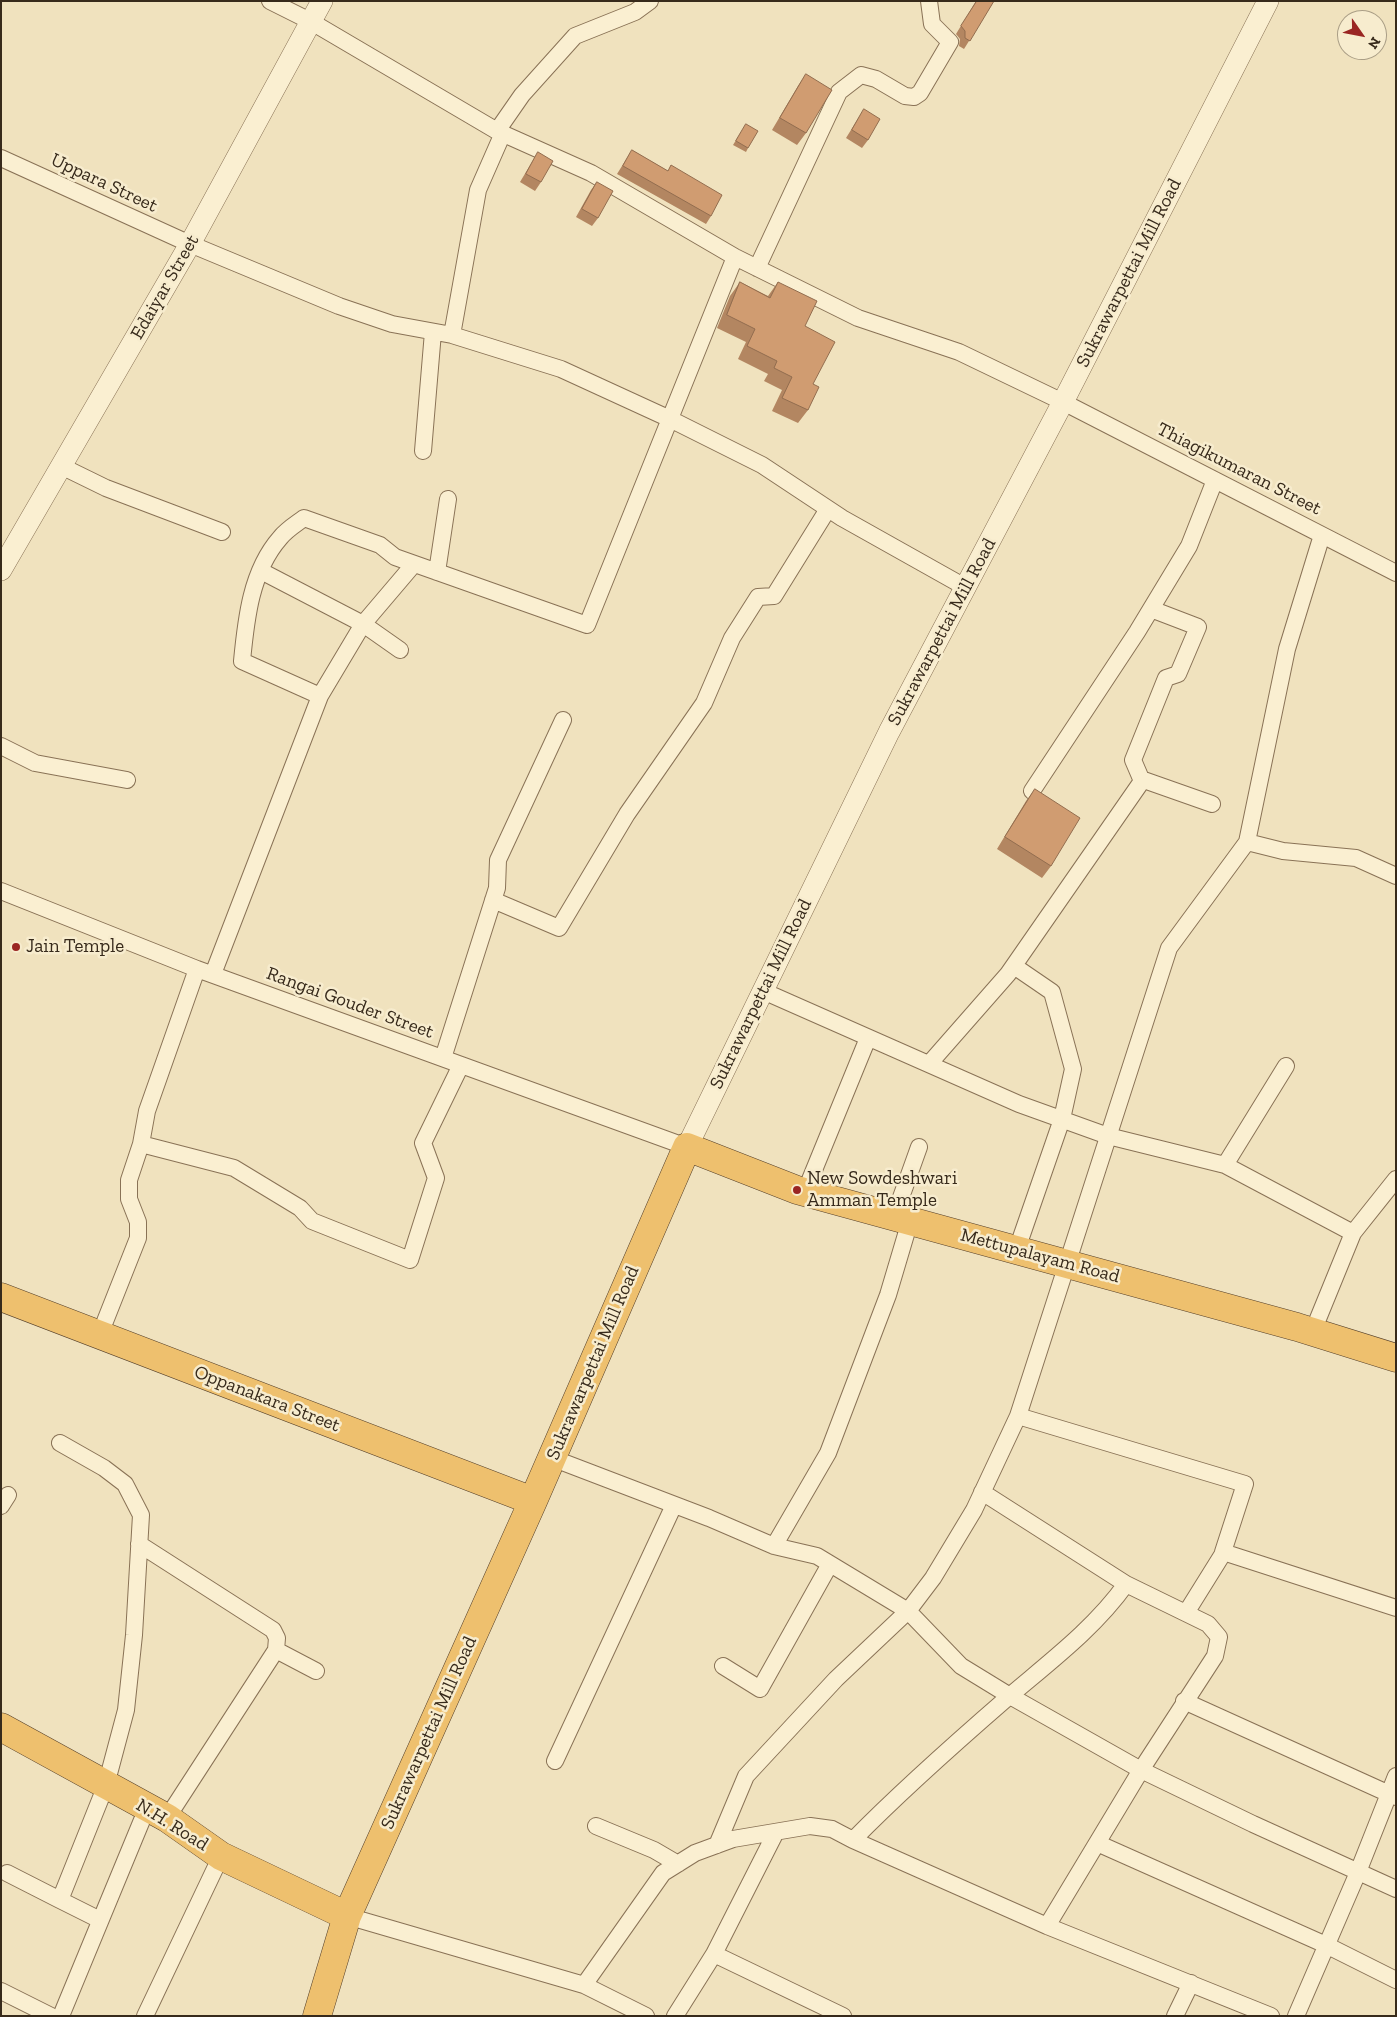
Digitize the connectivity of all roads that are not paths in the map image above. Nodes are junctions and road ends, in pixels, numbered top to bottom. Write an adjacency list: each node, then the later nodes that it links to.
1 (270, 1): 6 (street, Thiagikumaran Street)
2 (322, 1): 6 (street, Edaiyar Street)
3 (650, 1): 7 (street)
4 (929, 1): 11 (street)
5 (1268, 1): 14 (street, Sukrawarpettai Mill Road)
6 (310, 21): 7 (street, Thiagikumaran Street); 9 (street, Edaiyar Street)
7 (500, 132): 10 (street, Thiagikumaran Street); 13 (street)
8 (1, 158): 9 (street, Uppara Street)
9 (190, 244): 12 (street, Uppara Street); 17 (street, Edaiyar Street)
10 (734, 257): 11 (street, Thiagikumaran Street); 15 (street)
11 (757, 268): 14 (street, Thiagikumaran Street)
12 (433, 332): 13 (street, Uppara Street); 16 (street)
13 (452, 335): 15 (street, Uppara Street)
14 (1063, 402): 18 (street, Thiagikumaran Street); 28 (street, Sukrawarpettai Mill Road)
15 (670, 419): 20 (street, Uppara Street); 26 (street)
16 (424, 451)
17 (61, 466): 21 (street); 24 (street, Edaiyar Street)
18 (1215, 480): 22 (street, Thiagikumaran Street); 29 (street)
19 (448, 499): 26 (street)
20 (828, 509): 28 (street, Uppara Street); 42 (street)
21 (222, 532)
22 (1322, 535): 27 (street, Thiagikumaran Street); 39 (street)
23 (414, 564): 25 (street); 26 (street); 30 (street)
24 (1, 570)
25 (261, 571): 30 (street); 32 (street)
26 (438, 572)
27 (1396, 573)
28 (965, 588): 46 (street, Sukrawarpettai Mill Road)
29 (1151, 609): 35 (street); 37 (street)
30 (363, 624): 31 (street); 32 (street)
31 (400, 650)
32 (320, 696): 45 (street)
33 (563, 720): 42 (street)
34 (1, 746): 36 (street)
35 (1141, 779): 38 (street); 43 (street)
36 (127, 780)
37 (1032, 791)
38 (1212, 804)
39 (1247, 842): 40 (street); 53 (street)
40 (1396, 876)
41 (1, 891): 44 (street, Rangai Gouder Street)
42 (493, 900): 48 (street)
43 (1014, 966): 49 (street); 52 (street)
44 (197, 969): 45 (street, Rangai Gouder Street); 54 (street)
45 (213, 974): 48 (street, Rangai Gouder Street)
46 (763, 990): 47 (street); 55 (street, Sukrawarpettai Mill Road)
47 (868, 1038): 49 (street); 59 (street)
48 (443, 1058): 50 (street, Rangai Gouder Street)
49 (929, 1064): 52 (street)
50 (461, 1065): 54 (street); 55 (street, Rangai Gouder Street)
51 (1286, 1066): 57 (street)
52 (1062, 1119): 53 (street); 62 (street)
53 (1108, 1136): 57 (street); 63 (street)
54 (141, 1144): 66 (street)
55 (687, 1147): 59 (highway, Mettupalayam Road); 70 (highway, Sukrawarpettai Mill Road)
56 (918, 1147): 60 (street)
57 (1225, 1165): 61 (street)
58 (1396, 1179): 61 (street)
59 (805, 1192): 60 (highway, Mettupalayam Road)
60 (902, 1219): 62 (highway, Mettupalayam Road); 75 (street)
61 (1353, 1233): 65 (street)
62 (1017, 1249): 63 (highway, Mettupalayam Road)
63 (1066, 1262): 65 (highway, Mettupalayam Road); 68 (street)
64 (1, 1297): 66 (highway, Oppanakara Street)
65 (1313, 1331): 67 (highway, Mettupalayam Road)
66 (100, 1334): 72 (highway, Oppanakara Street)
67 (1396, 1358)
68 (1018, 1416): 71 (street); 76 (street)
69 (60, 1443): 74 (street)
70 (552, 1458): 72 (highway, Sukrawarpettai Mill Road); 73 (street)
71 (982, 1492): 78 (street); 80 (street)
72 (533, 1501): 105 (highway, Sukrawarpettai Mill Road)
73 (674, 1505): 75 (street); 88 (street)
74 (139, 1544): 82 (street); 91 (street)
75 (774, 1546): 77 (street)
76 (1224, 1552): 79 (street); 81 (street)
77 (830, 1564): 80 (street); 83 (street)
78 (1126, 1584): 81 (street); 85 (street)
79 (1396, 1608)
80 (908, 1611): 85 (street); 98 (street)
81 (1186, 1613): 86 (street)
82 (276, 1650): 84 (street); 93 (street)
83 (723, 1666)
84 (316, 1671)
85 (1010, 1696): 89 (street); 96 (street)
86 (1184, 1702): 89 (street); 92 (street)
87 (1, 1727): 91 (highway, N.H. Road)
88 (555, 1761)
89 (1141, 1770): 97 (street); 101 (street)
90 (1396, 1776): 92 (street)
91 (106, 1785): 93 (highway, N.H. Road); 104 (street)
92 (1392, 1796): 101 (street)
93 (157, 1813): 99 (highway, N.H. Road); 106 (street)
94 (596, 1826): 100 (street)
95 (776, 1832): 96 (street); 98 (street); 109 (street)
96 (853, 1840): 107 (street)
97 (1097, 1843): 107 (street); 108 (street)
98 (717, 1846): 100 (street)
99 (221, 1856): 105 (highway, N.H. Road); 116 (street)
100 (678, 1864): 112 (street)
101 (1358, 1872): 103 (street); 108 (street)
102 (7, 1873): 104 (street)
103 (1396, 1889)
104 (60, 1900): 106 (street)
105 (347, 1916): 112 (street); 117 (highway, Sukrawarpettai Mill Road)
106 (100, 1920): 115 (street)
107 (1048, 1926): 111 (street)
108 (1326, 1945): 110 (street); 123 (street)
109 (714, 1954): 119 (street); 120 (street)
110 (1396, 1980)
111 (1191, 1983): 121 (street); 122 (street)
112 (584, 1985): 118 (street)
113 (1, 1991): 114 (street)
114 (51, 2016)
115 (61, 2016)
116 (144, 2016)
117 (317, 2016)
118 (646, 2016)
119 (676, 2016)
120 (843, 2016)
121 (1175, 2016)
122 (1271, 2016)
123 (1296, 2016)

